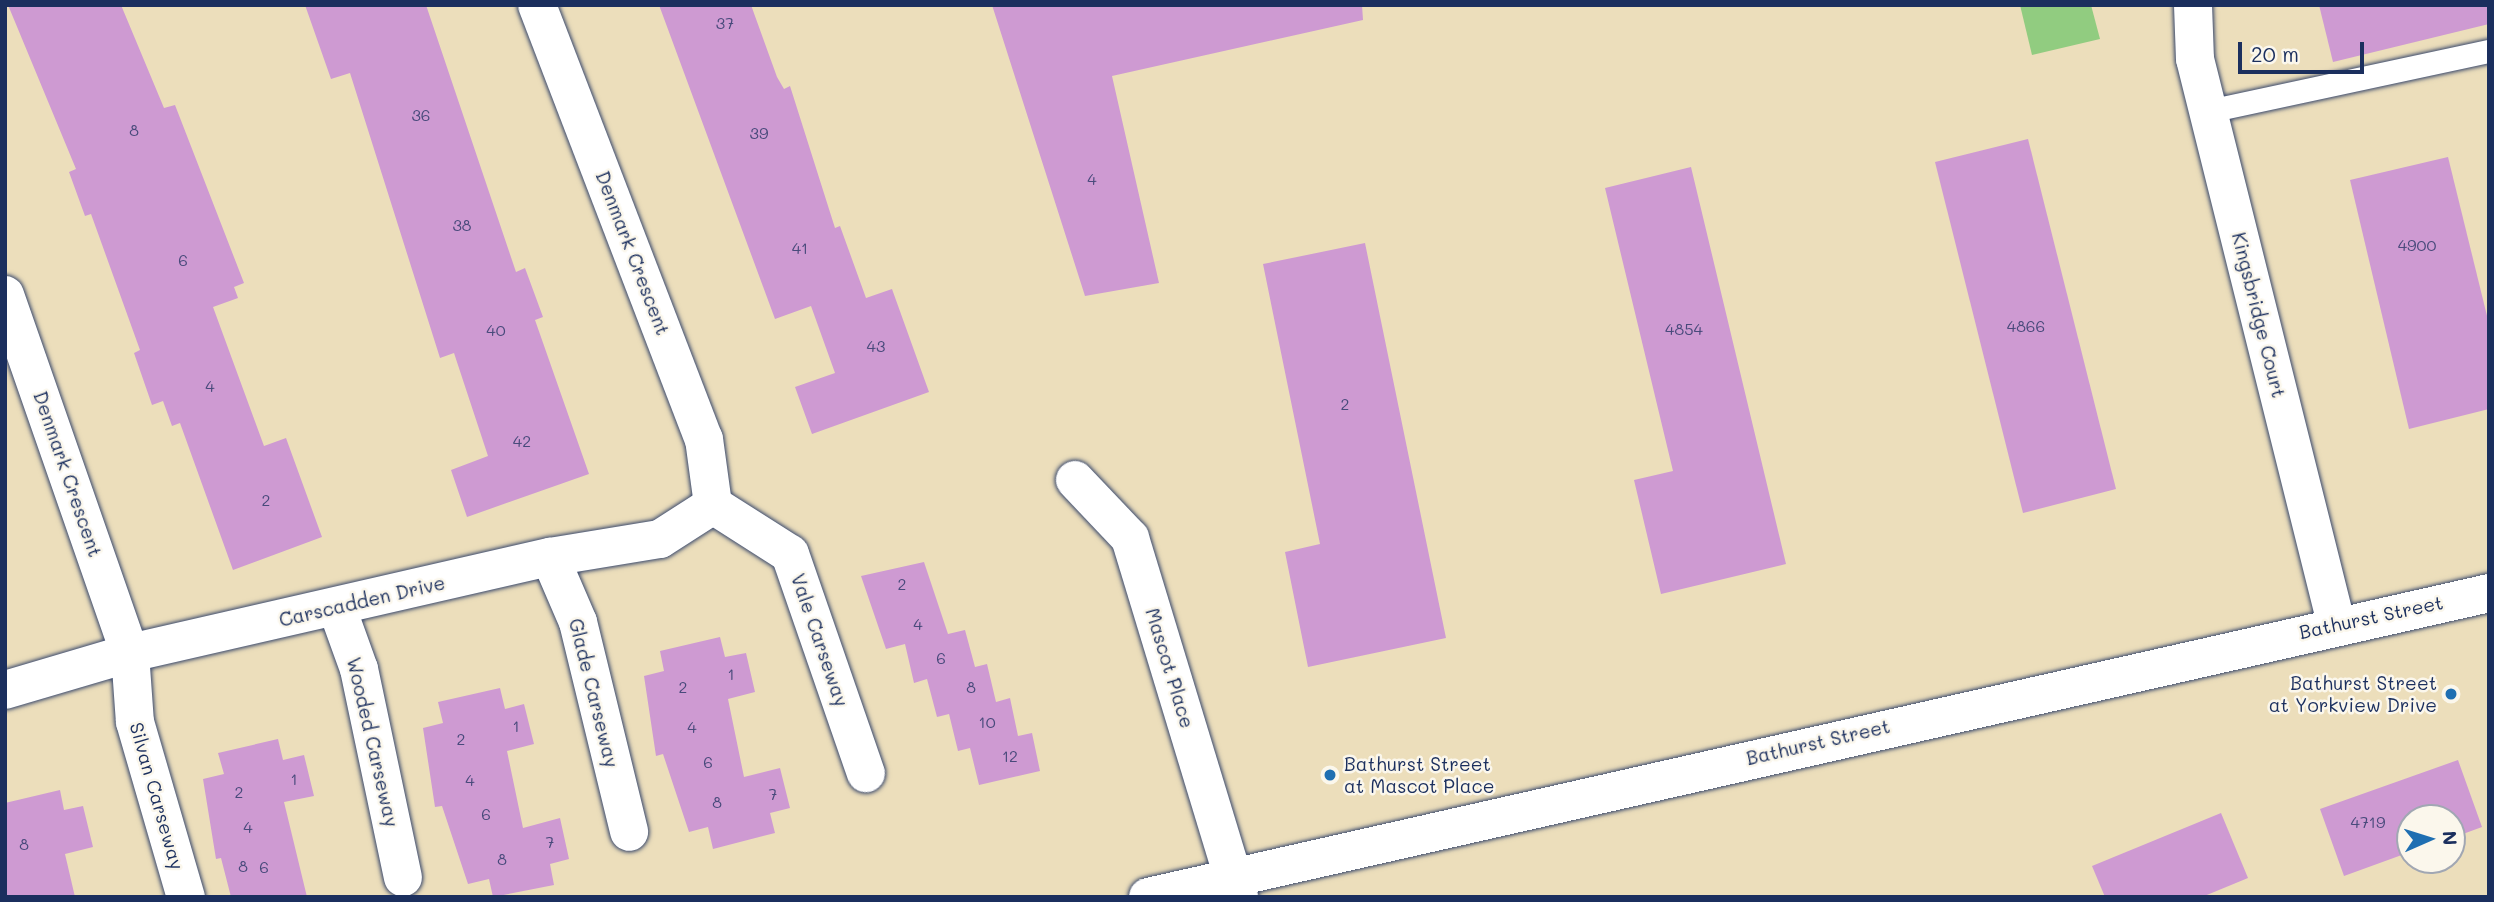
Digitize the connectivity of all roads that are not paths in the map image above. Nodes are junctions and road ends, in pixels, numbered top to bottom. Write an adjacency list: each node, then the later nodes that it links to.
1 (537, 5): 7 (street, Denmark Crescent)
2 (2193, 5): 4 (street, Kingsbridge Court)
3 (2489, 51): 4 (lane)
4 (2208, 111): 11 (street, Kingsbridge Court)
5 (5, 295): 12 (street, Denmark Crescent)
6 (1075, 480): 17 (street, Mascot Place)
7 (713, 505): 8 (street, Carscadden Drive); 14 (street, Vale Carseway)
8 (550, 556): 10 (street, Carscadden Drive); 15 (street, Glade Carseway)
9 (2489, 593): 11 (street, Bathurst Street)
10 (337, 608): 12 (street, Carscadden Drive); 16 (street, Wooded Carseway)
11 (2336, 623): 17 (street, Bathurst Street)
12 (130, 653): 13 (street, Carscadden Drive); 18 (street, Silvan Carseway)
13 (5, 691)
14 (866, 773)
15 (629, 832)
16 (403, 877)
17 (1235, 886): 19 (street, Bathurst Street)
18 (186, 897)
19 (1148, 897)

